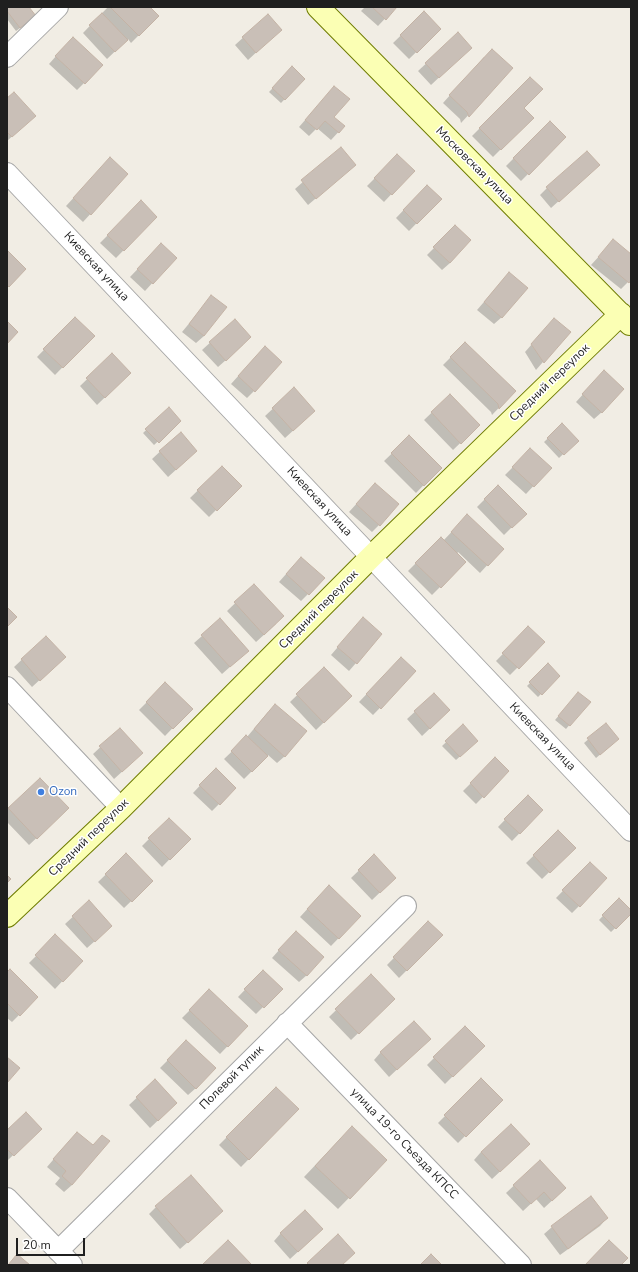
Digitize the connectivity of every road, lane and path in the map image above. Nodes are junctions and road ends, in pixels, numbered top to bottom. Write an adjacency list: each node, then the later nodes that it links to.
1 (58, 7): 3 (street)
2 (318, 7): 5 (street, Московская улица)
3 (7, 56)
4 (7, 174): 6 (street, Киевская улица)
5 (628, 314): 6 (street, Средний переулок)
6 (371, 557): 8 (street, Средний переулок); 9 (street, Киевская улица)
7 (7, 687): 8 (street)
8 (121, 808): 11 (street, Средний переулок)
9 (631, 831)
10 (406, 906): 12 (street, Полевой тупик)
11 (7, 916)
12 (288, 1023): 14 (street, Полевой тупик); 15 (street, улица 19-го Съезда КПСС)
13 (7, 1198): 14 (street)
14 (65, 1258)
15 (521, 1265)

